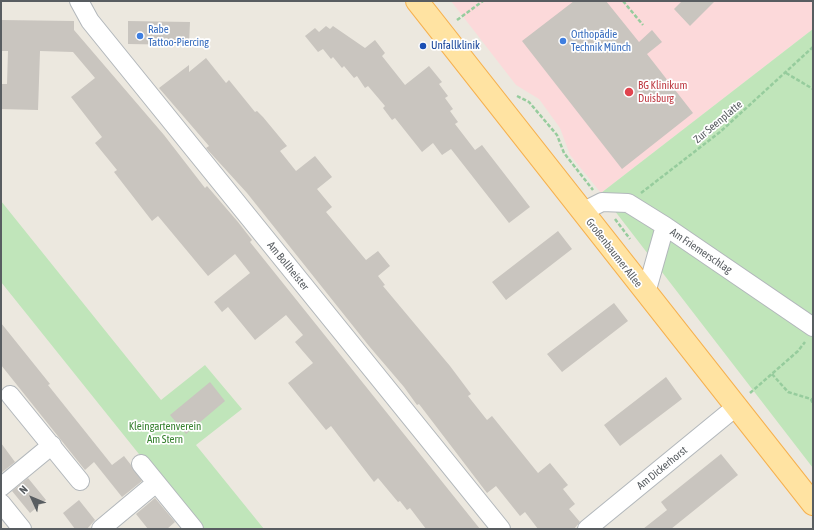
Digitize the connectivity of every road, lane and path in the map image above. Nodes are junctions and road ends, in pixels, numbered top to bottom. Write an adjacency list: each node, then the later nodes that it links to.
1 (80, 1): 34 (street, Am Bollheister)
2 (417, 1): 15 (main road, Großenbaumer Allee)
3 (483, 1): 6 (path)
4 (623, 1): 7 (path)
5 (452, 14): 6 (path)
6 (457, 20): 8 (path)
7 (643, 25)
8 (462, 26)
9 (813, 47): 10 (path, Zur Seenplatte)
10 (786, 73): 11 (path); 14 (path, Zur Seenplatte)
11 (813, 89)
12 (513, 94): 13 (path)
13 (602, 202): 14 (street, Am Friemerschlag); 15 (street, Am Friemerschlag); 17 (path)
14 (628, 203): 16 (street, Am Friemerschlag)
15 (582, 212): 18 (main road, Großenbaumer Allee)
16 (665, 226): 18 (street); 19 (street, Am Friemerschlag)
17 (634, 244)
18 (646, 293): 22 (main road, Großenbaumer Allee)
19 (811, 332): 20 (path)
20 (772, 374): 22 (path); 23 (path)
21 (10, 395): 24 (street)
22 (743, 400): 30 (main road, Großenbaumer Allee); 35 (street, Am Dickerhorst)
23 (813, 404)
24 (52, 445): 26 (street); 28 (street)
25 (142, 464): 27 (street)
26 (80, 481)
27 (156, 483): 32 (street); 33 (street)
28 (1, 487)
29 (1, 503): 31 (street)
30 (813, 504)
31 (22, 529)
32 (101, 529)
33 (194, 529)
34 (500, 529)
35 (587, 529)

